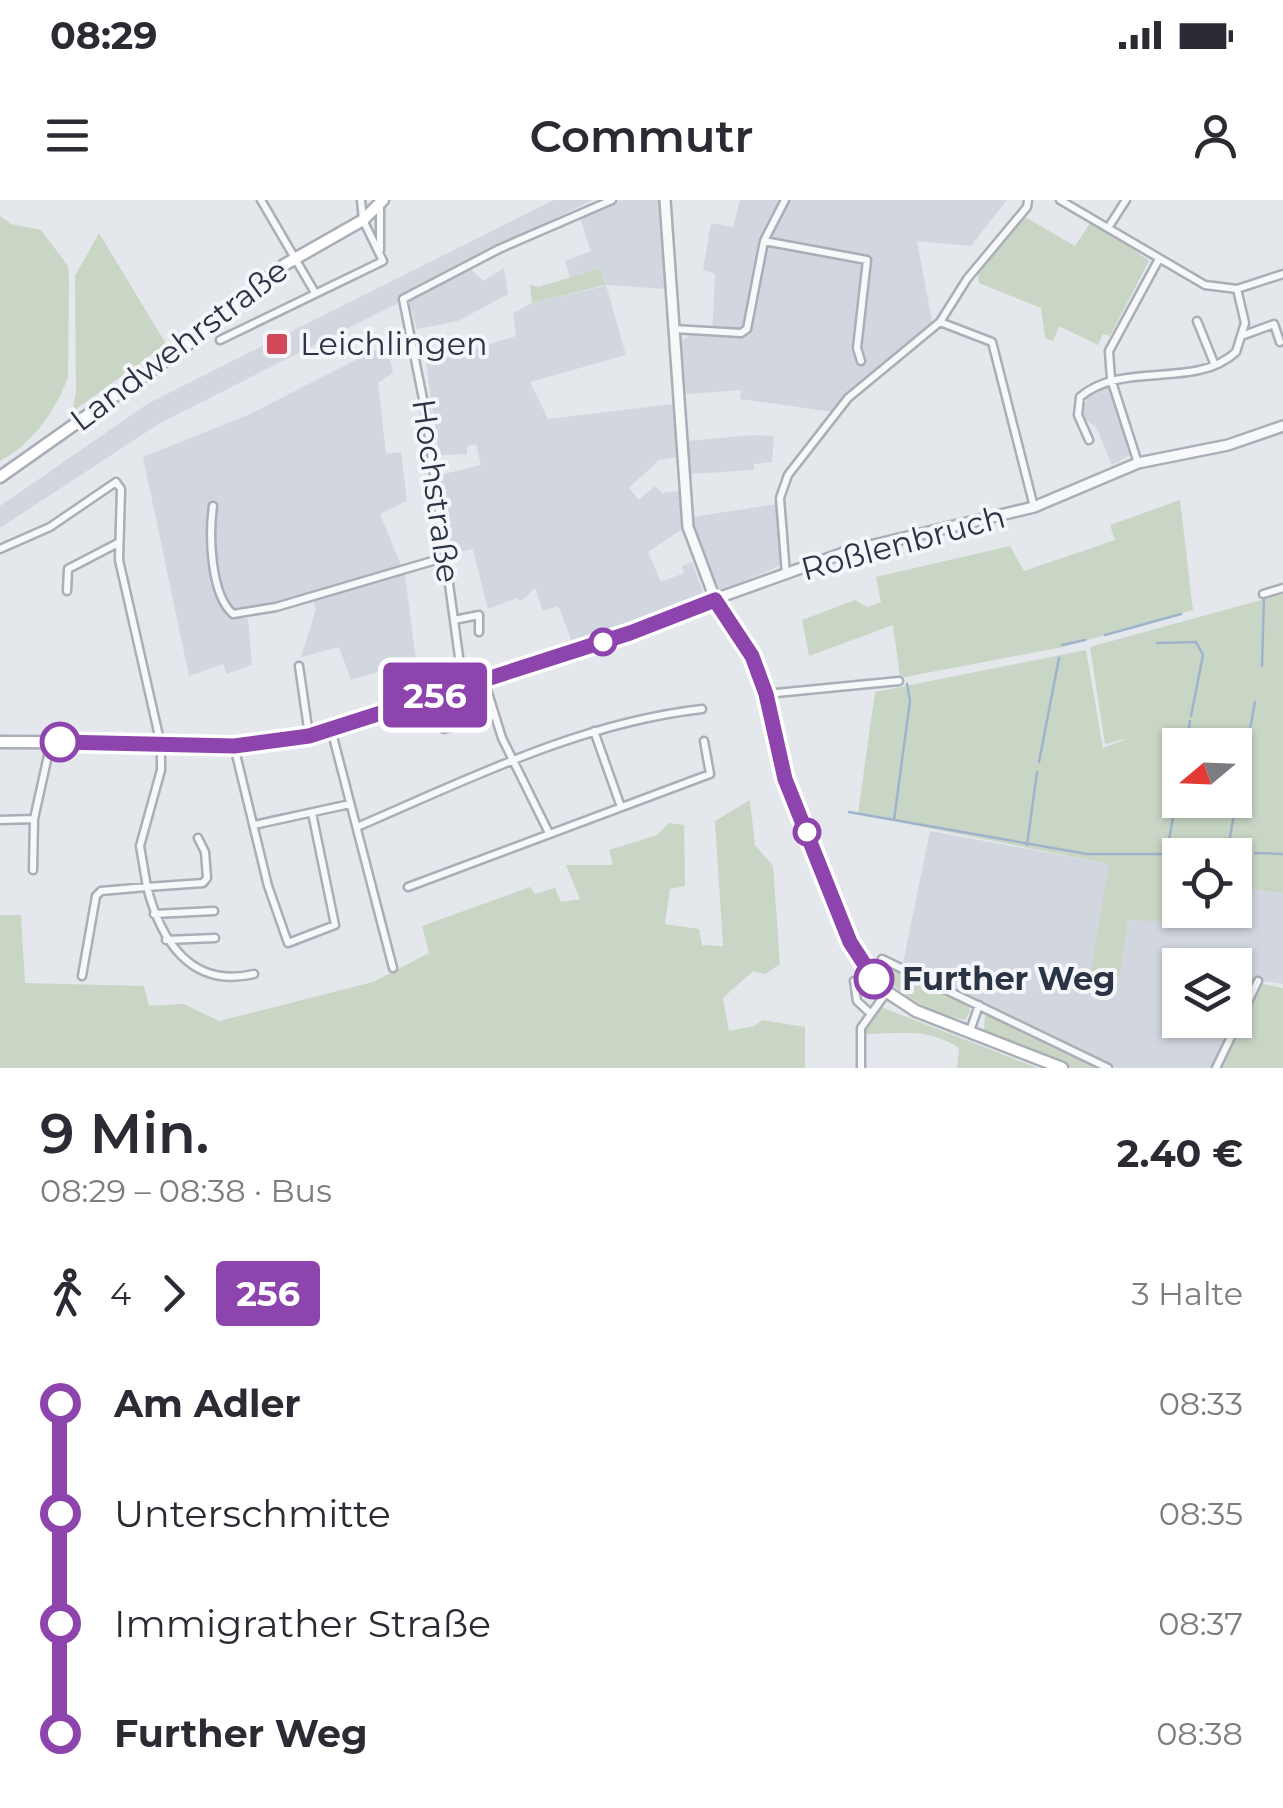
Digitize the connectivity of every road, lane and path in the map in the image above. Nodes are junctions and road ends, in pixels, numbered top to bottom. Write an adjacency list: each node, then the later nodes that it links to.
1 (261, 200): 13 (street)
2 (361, 200): 10 (street)
3 (612, 200): 36 (street, Hochstraße)
4 (665, 200): 21 (street)
5 (785, 200): 12 (street)
6 (1028, 200): 19 (street)
7 (1060, 200): 11 (street)
8 (1126, 200): 11 (street)
9 (382, 202): 10 (main road, Landwehrstraße); 15 (street)
10 (363, 220): 13 (main road, Landwehrstraße); 15 (street)
11 (1108, 228): 14 (street)
12 (764, 241): 21 (street); 25 (street)
13 (295, 258): 18 (street); 31 (main road, Landwehrstraße)
14 (1159, 259): 17 (street); 27 (street)
15 (382, 261): 18 (street)
16 (1283, 274): 17 (street)
17 (1237, 289): 22 (street)
18 (314, 290): 23 (street)
19 (940, 322): 33 (street); 37 (street)
20 (1198, 322): 26 (street)
21 (674, 329): 41 (street)
22 (1244, 336): 24 (street); 26 (street)
23 (220, 340)
24 (1280, 342)
25 (861, 361)
26 (1214, 364): 27 (street)
27 (1111, 379): 29 (street); 30 (street)
28 (1283, 426): 30 (street, Roßlenbruch)
29 (1088, 440)
30 (1138, 464): 33 (street, Roßlenbruch)
31 (0, 477)
32 (212, 506): 36 (street)
33 (1034, 507): 37 (street, Roßlenbruch)
34 (119, 543): 35 (street); 39 (street); 58 (street)
35 (0, 549)
36 (446, 556): 42 (street, Hochstraße)
37 (786, 574): 41 (street, Roßlenbruch)
38 (1283, 588): 40 (street)
39 (68, 591)
40 (1263, 594)
41 (715, 600): 45 (main road); 48 (main road)
42 (454, 620): 43 (street); 47 (street, Hochstraße)
43 (480, 632)
44 (299, 666): 54 (street)
45 (484, 678): 47 (main road); 50 (street)
46 (899, 681): 48 (street)
47 (463, 686): 51 (main road)
48 (766, 694): 83 (main road)
49 (702, 709): 53 (street)
50 (494, 715): 52 (street); 60 (street)
51 (331, 729): 54 (main road); 61 (street)
52 (444, 729)
53 (594, 731): 60 (street); 62 (street)
54 (309, 736): 59 (main road)
55 (704, 741): 62 (street)
56 (0, 742): 57 (main road)
57 (51, 742): 58 (main road); 64 (street)
58 (161, 745): 59 (main road); 71 (street)
59 (234, 746): 66 (street)
60 (513, 760): 67 (street); 68 (street)
61 (350, 804): 63 (street); 67 (street)
62 (620, 806): 68 (street)
63 (312, 813): 66 (street); 66 (street)
64 (34, 819): 65 (street); 70 (street)
65 (0, 820)
66 (254, 824)
67 (357, 828): 78 (street)
68 (548, 833): 72 (street)
69 (198, 838): 71 (street)
70 (33, 870)
71 (147, 887): 74 (street); 80 (street)
72 (408, 887)
73 (214, 911): 74 (street)
74 (154, 914): 76 (street)
75 (214, 938): 76 (street)
76 (166, 940): 79 (street)
77 (882, 959): 84 (street)
78 (393, 968)
79 (254, 974)
80 (82, 976)
81 (854, 981): 85 (street)
82 (1258, 982): 90 (street)
83 (887, 992): 85 (street); 86 (main road)
84 (979, 1005): 86 (street); 89 (street)
85 (870, 1013): 87 (street)
86 (970, 1032): 88 (main road)
87 (862, 1068)
88 (1062, 1068)
89 (1108, 1068)
90 (1216, 1068)

